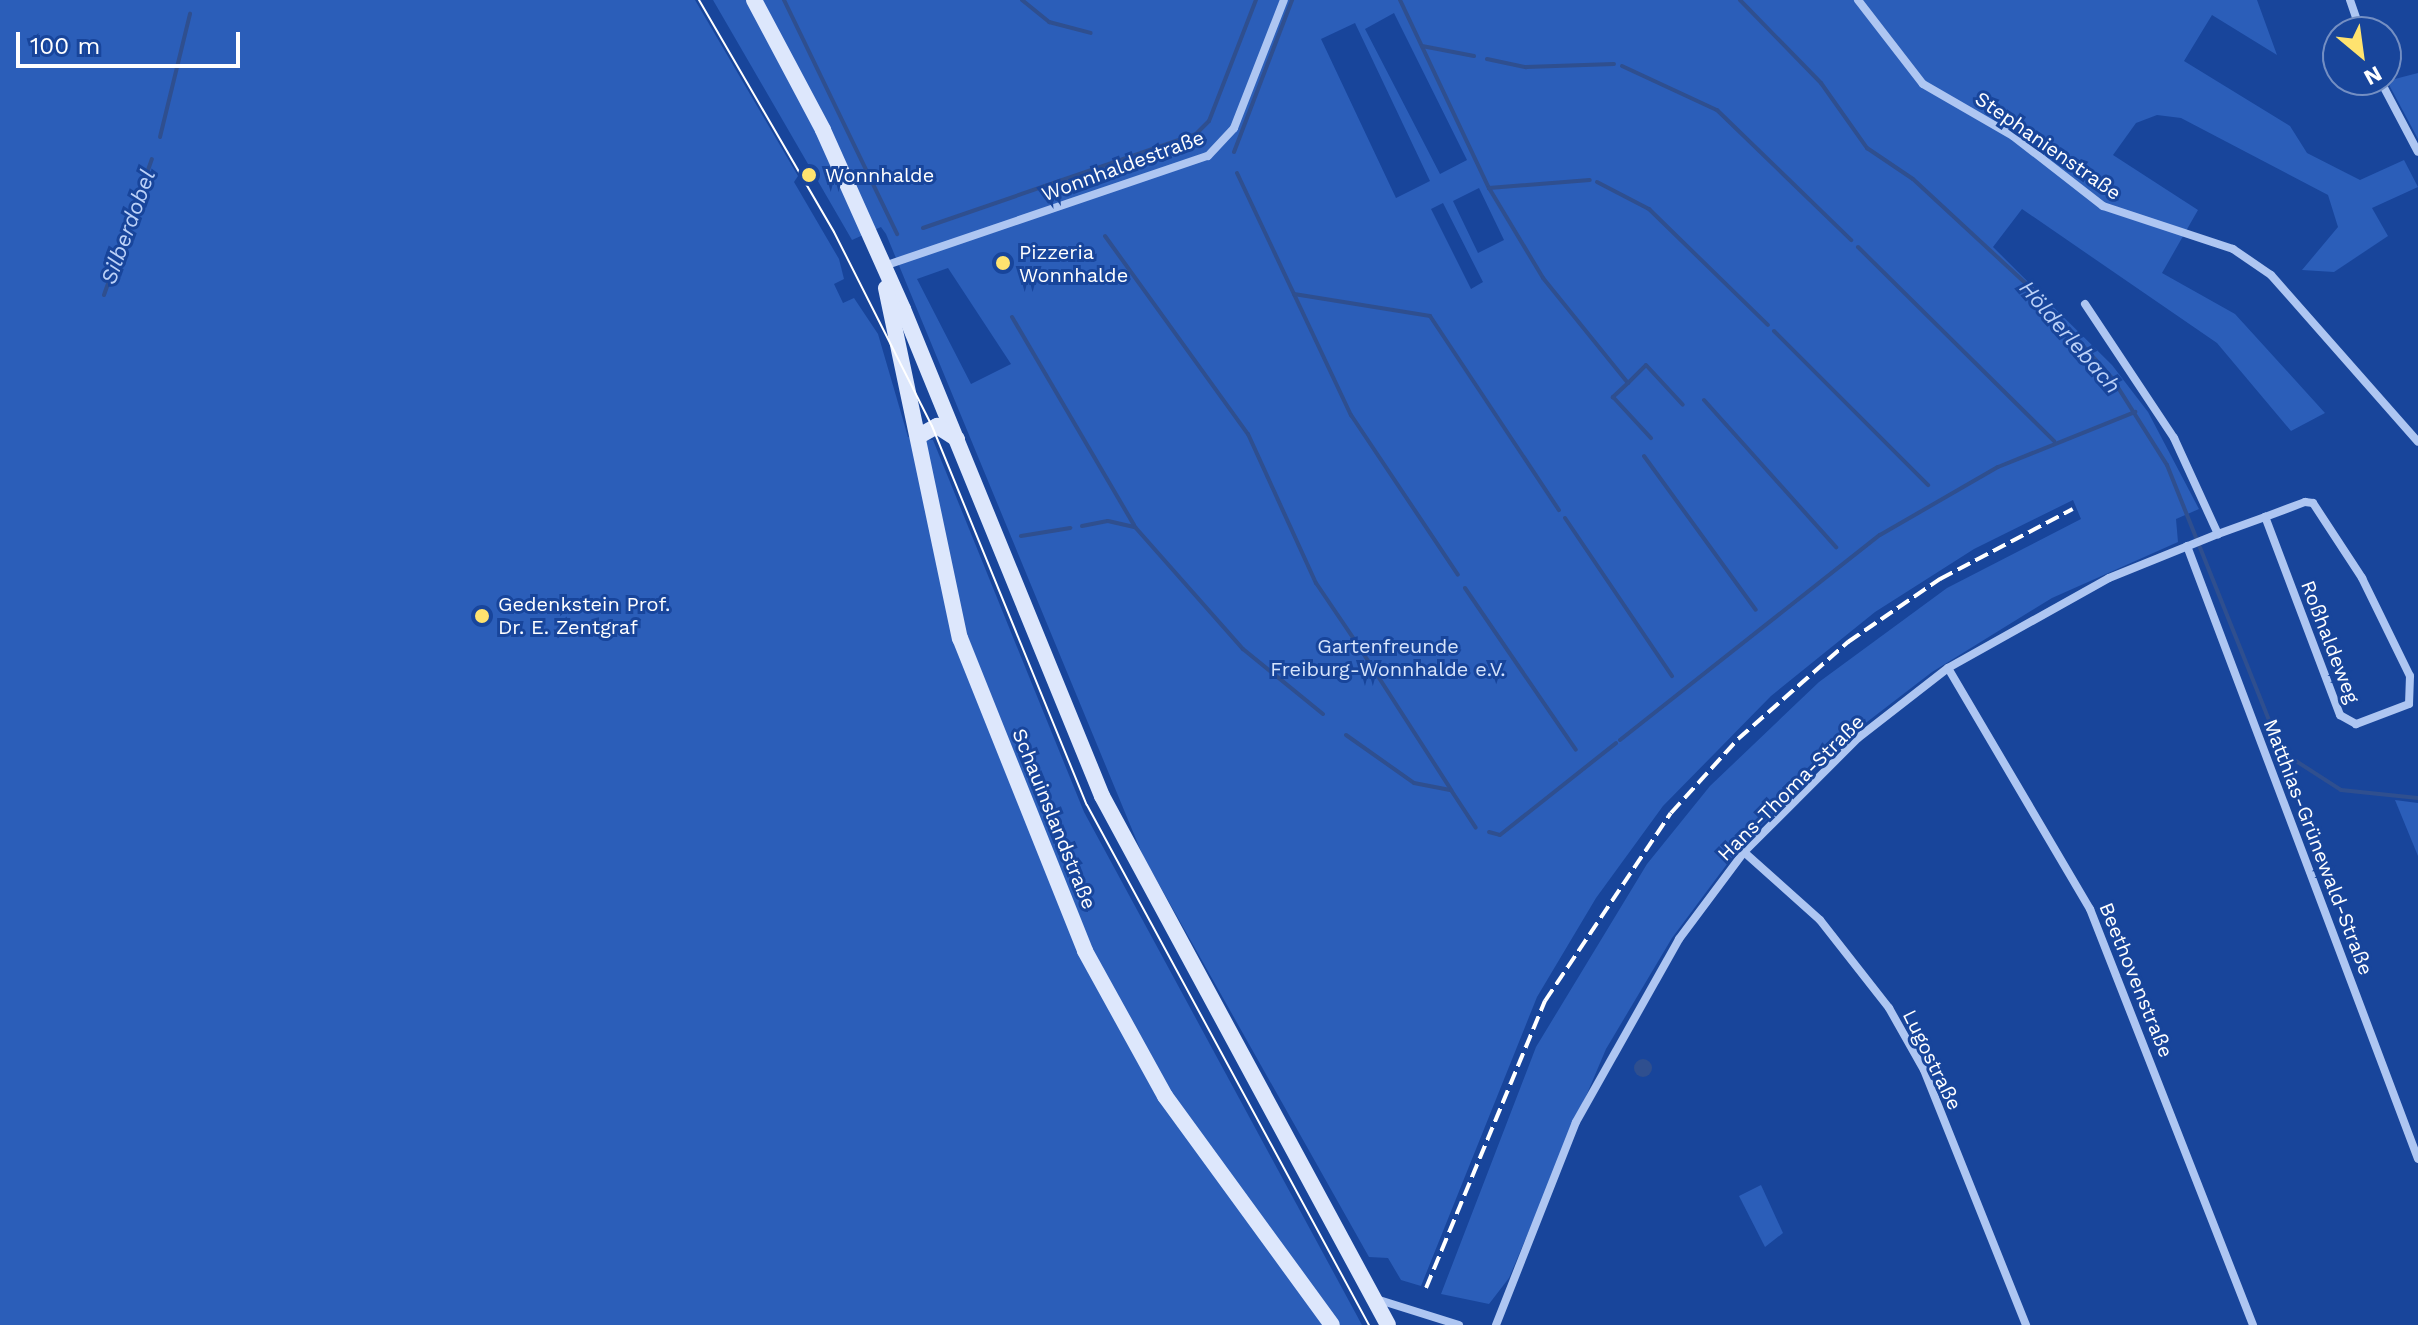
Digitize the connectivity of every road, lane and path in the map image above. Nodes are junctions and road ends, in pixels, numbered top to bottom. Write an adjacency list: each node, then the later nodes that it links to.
1 (754, 0): 6 (main road, Schauinslandstraße)
2 (1284, 0): 6 (street, Wonnhaldestraße)
3 (1858, 0): 10 (street, Stephanienstraße)
4 (2388, 96): 5 (street)
5 (2418, 152)
6 (883, 266): 8 (main road, Schauinslandstraße); 9 (main road, Schauinslandstraße)
7 (2085, 304): 12 (street)
8 (919, 436): 9 (main road); 18 (main road, Schauinslandstraße)
9 (958, 440): 17 (main road, Schauinslandstraße)
10 (2418, 442)
11 (2265, 517): 11 (street, Roßhaldeweg); 12 (street, Roßhaldeweg)
12 (2218, 534): 13 (street, Roßhaldeweg)
13 (2190, 545): 14 (street, Hans-Thoma-Straße); 16 (street, Matthias-Grünewald-Straße)
14 (1948, 668): 15 (street, Hans-Thoma-Straße); 23 (street, Beethovenstraße)
15 (1744, 852): 21 (street, Hans-Thoma-Straße); 22 (street, Lugostraße)
16 (2418, 1159)
17 (1376, 1299): 19 (main road, Schauinslandstraße); 20 (street)
18 (1332, 1325)
19 (1388, 1325)
20 (1459, 1325)
21 (1496, 1325)
22 (2026, 1325)
23 (2253, 1325)

